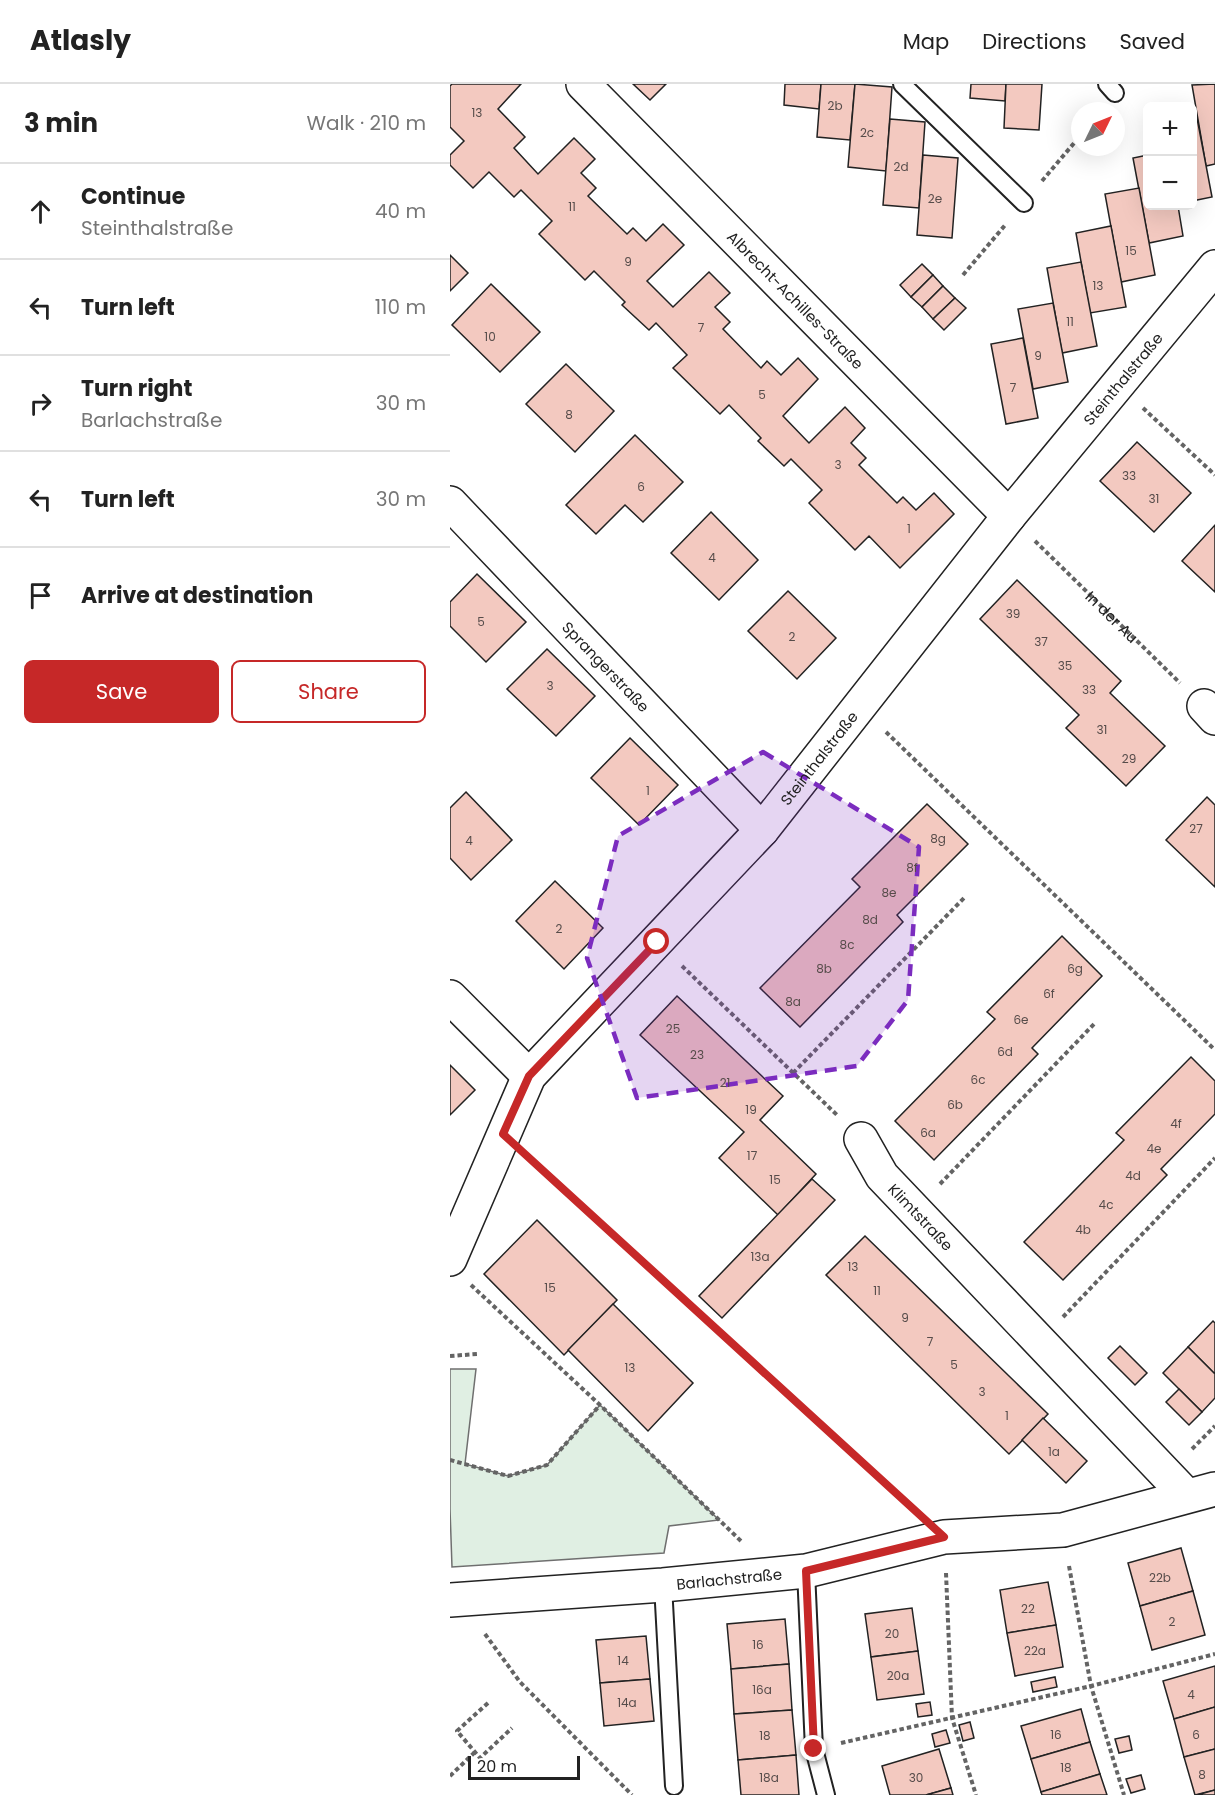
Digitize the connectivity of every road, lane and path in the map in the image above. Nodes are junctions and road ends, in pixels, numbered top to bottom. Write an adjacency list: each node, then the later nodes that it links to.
1 (583, 84): 8 (street, Albrecht-Achilles-Straße)
2 (902, 84): 3 (lane)
3 (1024, 203)
4 (1215, 267): 5 (street, Steinthalstraße)
5 (1118, 384): 6 (path); 8 (street, Steinthalstraße)
6 (1215, 475)
7 (450, 503): 11 (street, Sprangerstraße)
8 (1009, 516): 9 (street, Steinthalstraße); 10 (path, In der Au)
9 (859, 706): 11 (street, Steinthalstraße); 16 (path)
10 (1210, 712)
11 (762, 830): 13 (street, Steinthalstraße)
12 (964, 898): 17 (path)
13 (657, 942): 17 (path); 18 (street, Steinthalstraße)
14 (450, 997): 18 (street)
15 (1095, 1023): 22 (path)
16 (1215, 1050)
17 (793, 1072): 20 (path)
18 (529, 1076): 19 (street, Steinthalstraße)
19 (503, 1134): 23 (street, Steinthalstraße); 31 (path)
20 (861, 1139): 22 (street, Klimtstraße)
21 (1215, 1158): 24 (path)
22 (915, 1211): 24 (street, Klimtstraße)
23 (458, 1270): 27 (path)
24 (1040, 1341): 29 (street, Klimtstraße)
25 (477, 1354): 26 (path)
26 (450, 1356)
27 (600, 1405): 28 (path); 33 (path)
28 (450, 1460)
29 (1200, 1492): 30 (street, Barlachstraße)
30 (1063, 1530): 31 (street, Barlachstraße); 37 (path)
31 (944, 1537): 32 (street, Barlachstraße); 39 (path)
32 (806, 1571): 33 (street, Barlachstraße); 41 (lane)
33 (774, 1574): 34 (street, Barlachstraße)
34 (663, 1585): 35 (street, Barlachstraße); 44 (lane)
35 (455, 1599): 45 (path)
36 (1215, 1654): 37 (path)
37 (1091, 1686): 39 (path); 48 (path)
38 (488, 1703): 42 (path)
39 (952, 1718): 41 (path); 47 (path)
40 (512, 1728): 42 (path)
41 (814, 1749): 46 (lane)
42 (475, 1752): 43 (path)
43 (450, 1776)
44 (674, 1786)
45 (632, 1795)
46 (826, 1795)
47 (976, 1795)
48 (1124, 1795)

